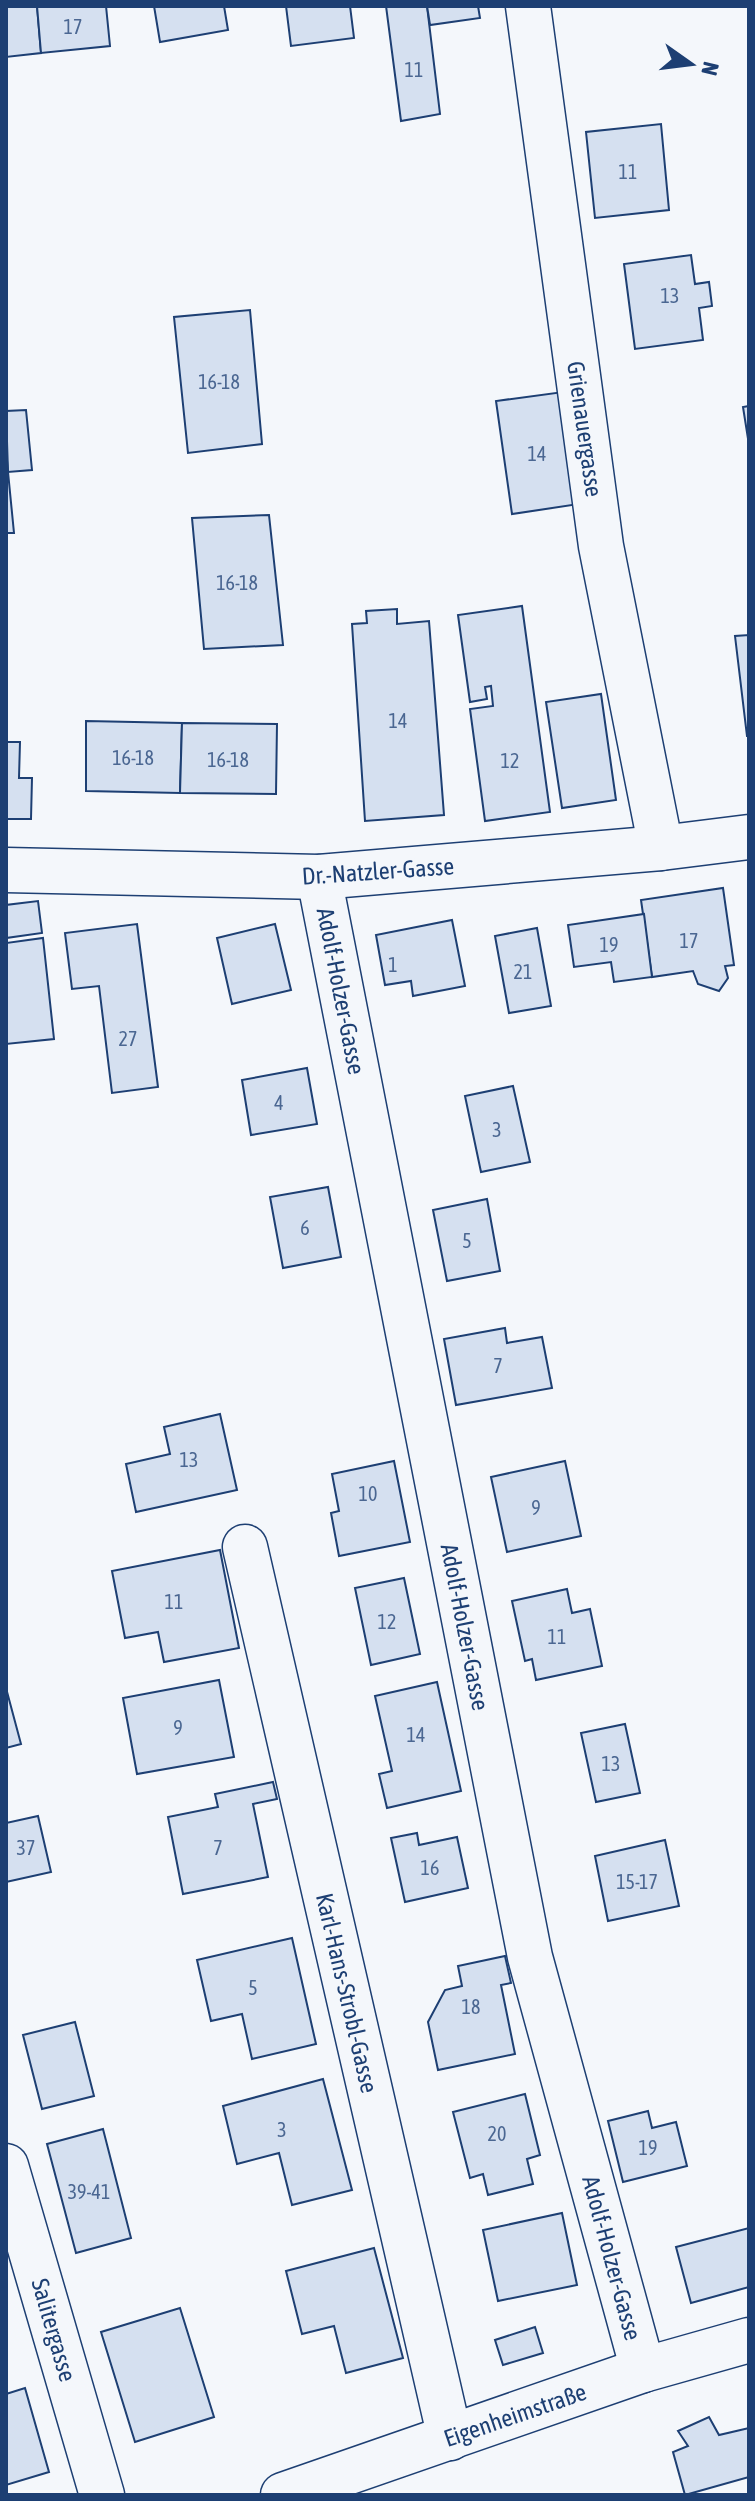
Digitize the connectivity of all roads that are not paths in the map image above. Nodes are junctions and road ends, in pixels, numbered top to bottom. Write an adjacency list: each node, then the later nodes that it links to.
1 (528, 6): 3 (street, Grienauergasse)
2 (749, 837): 3 (street, Dr.-Natzler-Gasse)
3 (661, 848): 5 (street, Dr.-Natzler-Gasse)
4 (6, 870): 5 (street, Dr.-Natzler-Gasse)
5 (319, 877): 9 (street, Adolf-Holzer-Gasse)
6 (245, 1547): 10 (street, Karl-Hans-Strobl-Gasse)
7 (6, 2166): 11 (street, Salitergasse)
8 (749, 2340): 9 (street, Eigenheimstraße)
9 (643, 2370): 10 (street, Eigenheimstraße)
10 (450, 2438): 12 (street, Eigenheimstraße)
11 (102, 2495)
12 (283, 2495)

